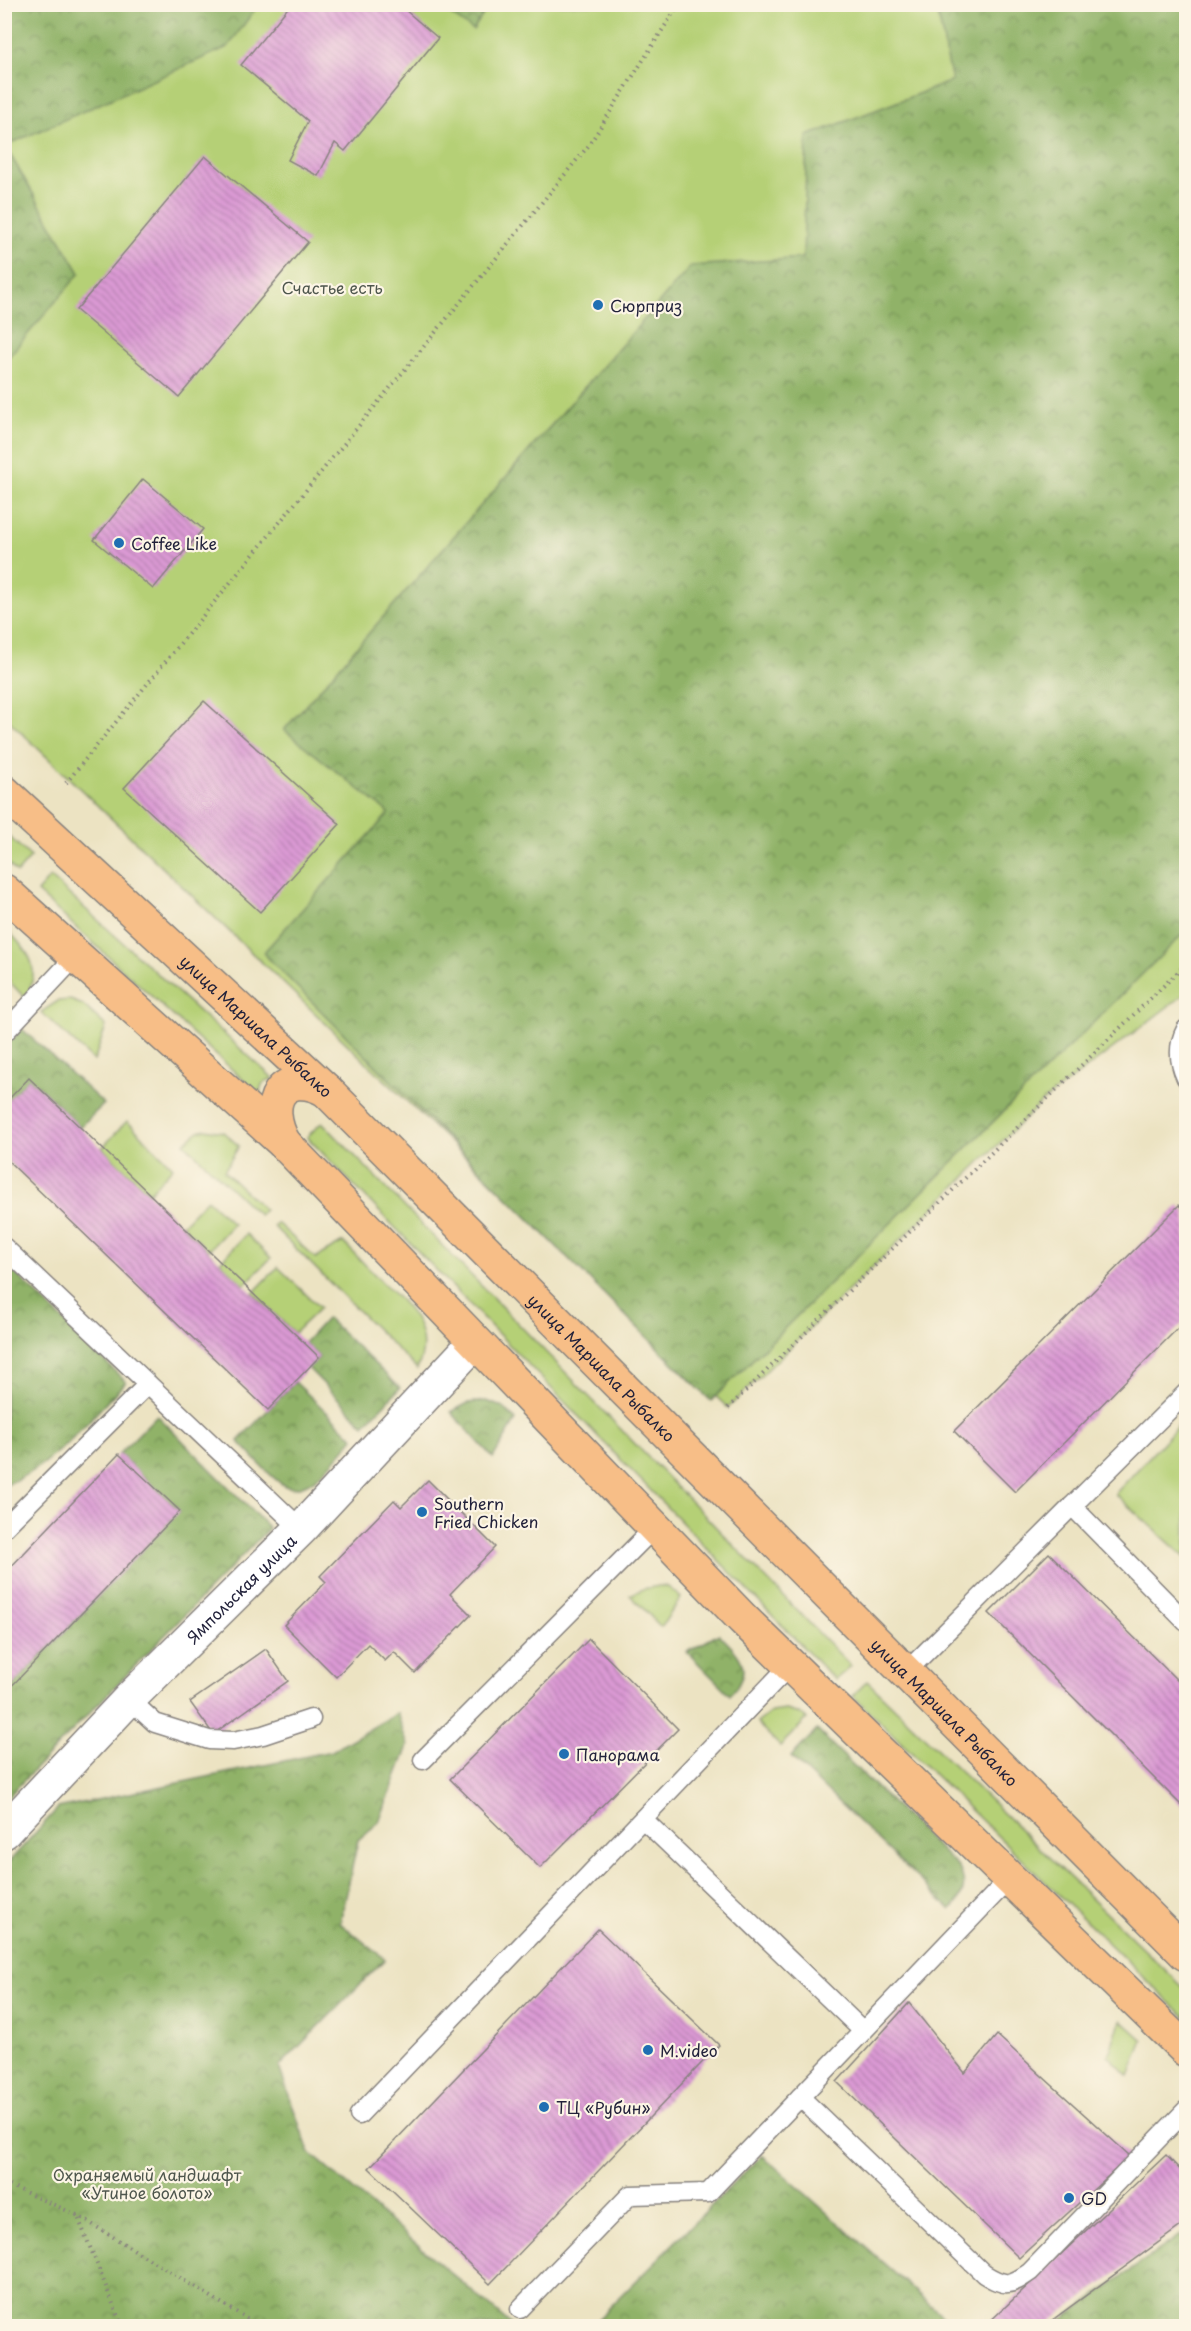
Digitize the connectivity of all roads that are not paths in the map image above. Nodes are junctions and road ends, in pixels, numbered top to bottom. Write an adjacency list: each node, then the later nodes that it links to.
1 (4, 792): 7 (main road, улица Маршала Рыбалко)
2 (4, 891): 3 (main road)
3 (76, 956): 5 (lane); 8 (main road)
4 (1186, 1029): 6 (lane)
5 (4, 1033)
6 (1186, 1078)
7 (326, 1090): 8 (main road); 19 (main road, улица Маршала Рыбалко)
8 (284, 1143): 10 (main road)
9 (4, 1247): 11 (lane)
10 (475, 1342): 15 (main road); 16 (street, Ямпольская улица)
11 (148, 1384): 14 (lane); 16 (lane)
12 (1186, 1393): 13 (lane)
13 (1072, 1506): 17 (lane); 19 (lane)
14 (4, 1528)
15 (654, 1528): 18 (main road); 22 (lane)
16 (301, 1529): 20 (street, Ямпольская улица)
17 (1186, 1622)
18 (790, 1665): 23 (lane); 25 (main road)
19 (907, 1671): 26 (main road, улица Маршала Рыбалко)
20 (129, 1699): 21 (lane); 24 (street, Ямпольская улица)
21 (312, 1719)
22 (423, 1760)
23 (643, 1819): 27 (lane); 31 (lane)
24 (4, 1832)
25 (1010, 1878): 27 (lane); 28 (main road)
26 (1183, 1944)
27 (863, 2031): 29 (lane)
28 (1186, 2050)
29 (800, 2097): 30 (lane); 32 (lane)
30 (1186, 2110)
31 (359, 2115)
32 (520, 2309)

